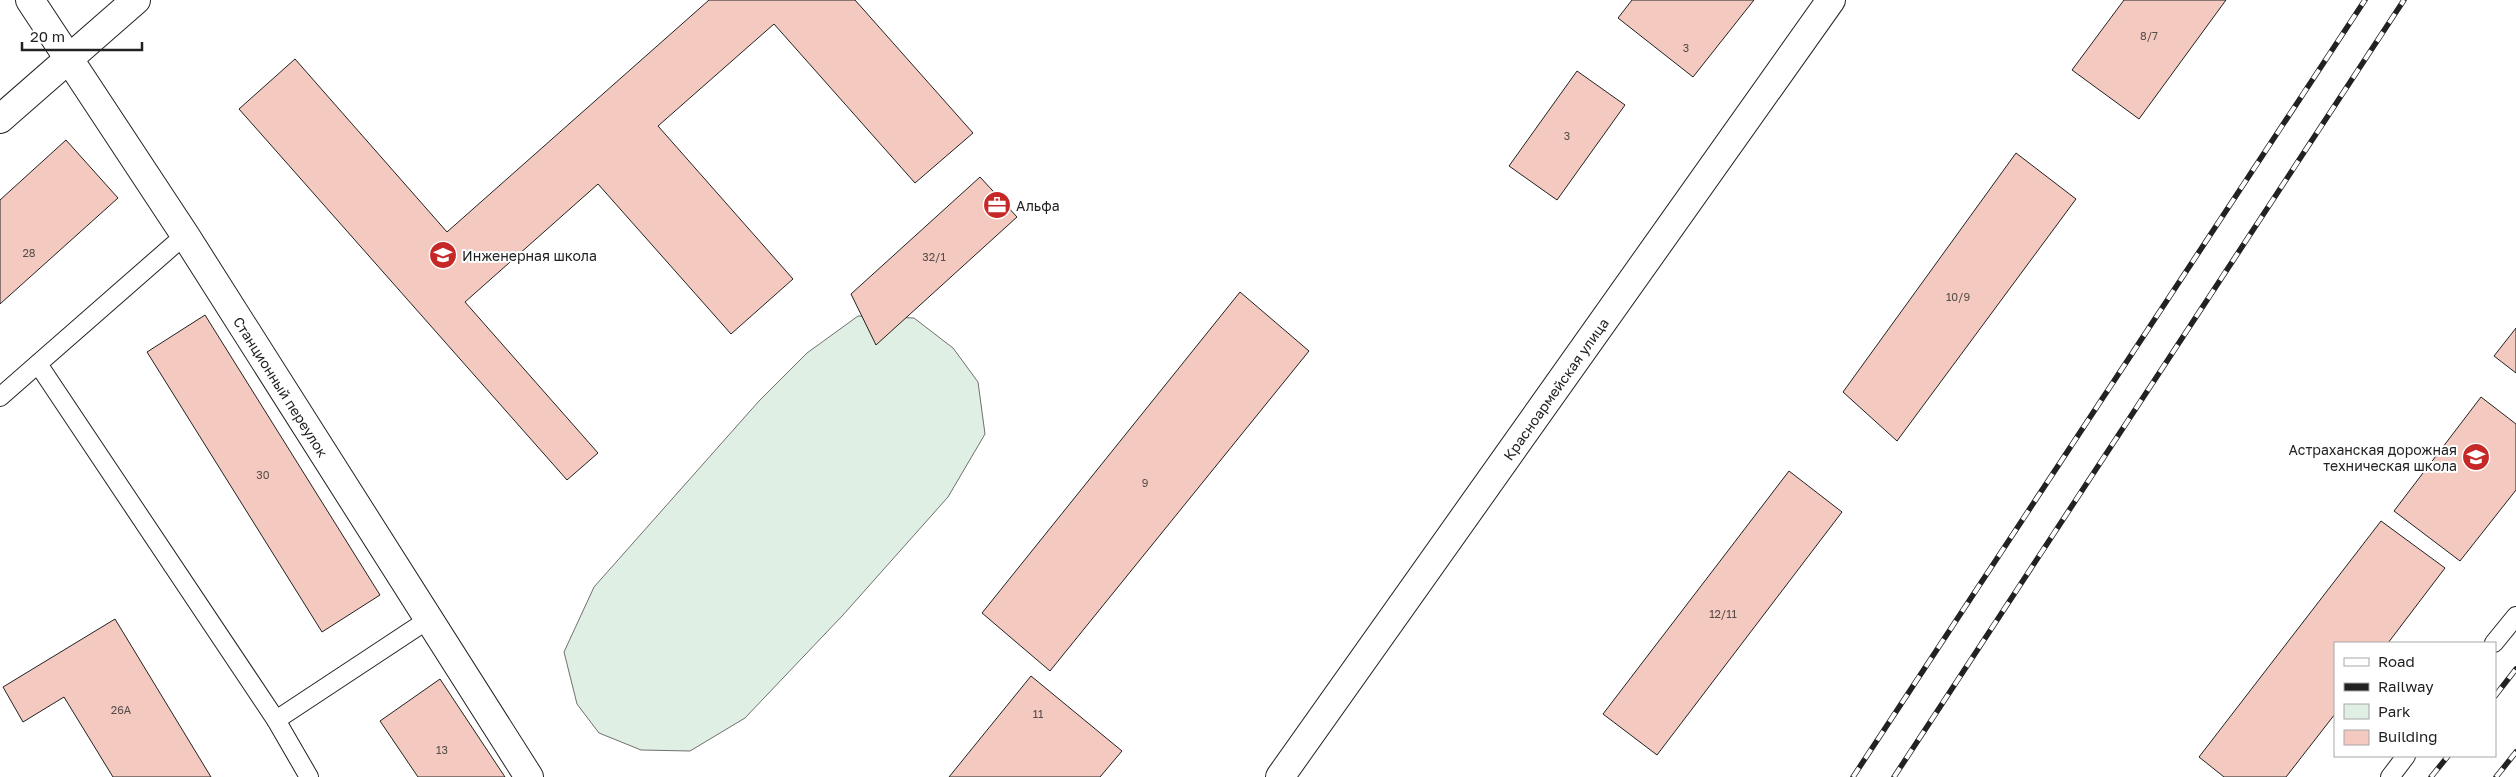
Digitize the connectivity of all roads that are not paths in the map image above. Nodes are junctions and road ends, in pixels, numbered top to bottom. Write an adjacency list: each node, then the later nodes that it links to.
1 (30, 0): 4 (street, Станционный переулок)
2 (136, 0): 4 (street)
3 (1831, 0): 16 (street, Красноармейская улица)
4 (68, 60): 5 (street); 6 (street, Станционный переулок)
5 (0, 119)
6 (186, 235): 7 (lane); 10 (street, Станционный переулок)
7 (38, 364): 8 (lane); 12 (lane)
8 (0, 397)
9 (2516, 616): 11 (lane)
10 (429, 619): 12 (lane); 15 (street, Станционный переулок)
11 (2495, 642)
12 (276, 720): 14 (lane)
13 (2405, 757): 17 (lane)
14 (309, 777)
15 (529, 777)
16 (1280, 777)
17 (2390, 777)

